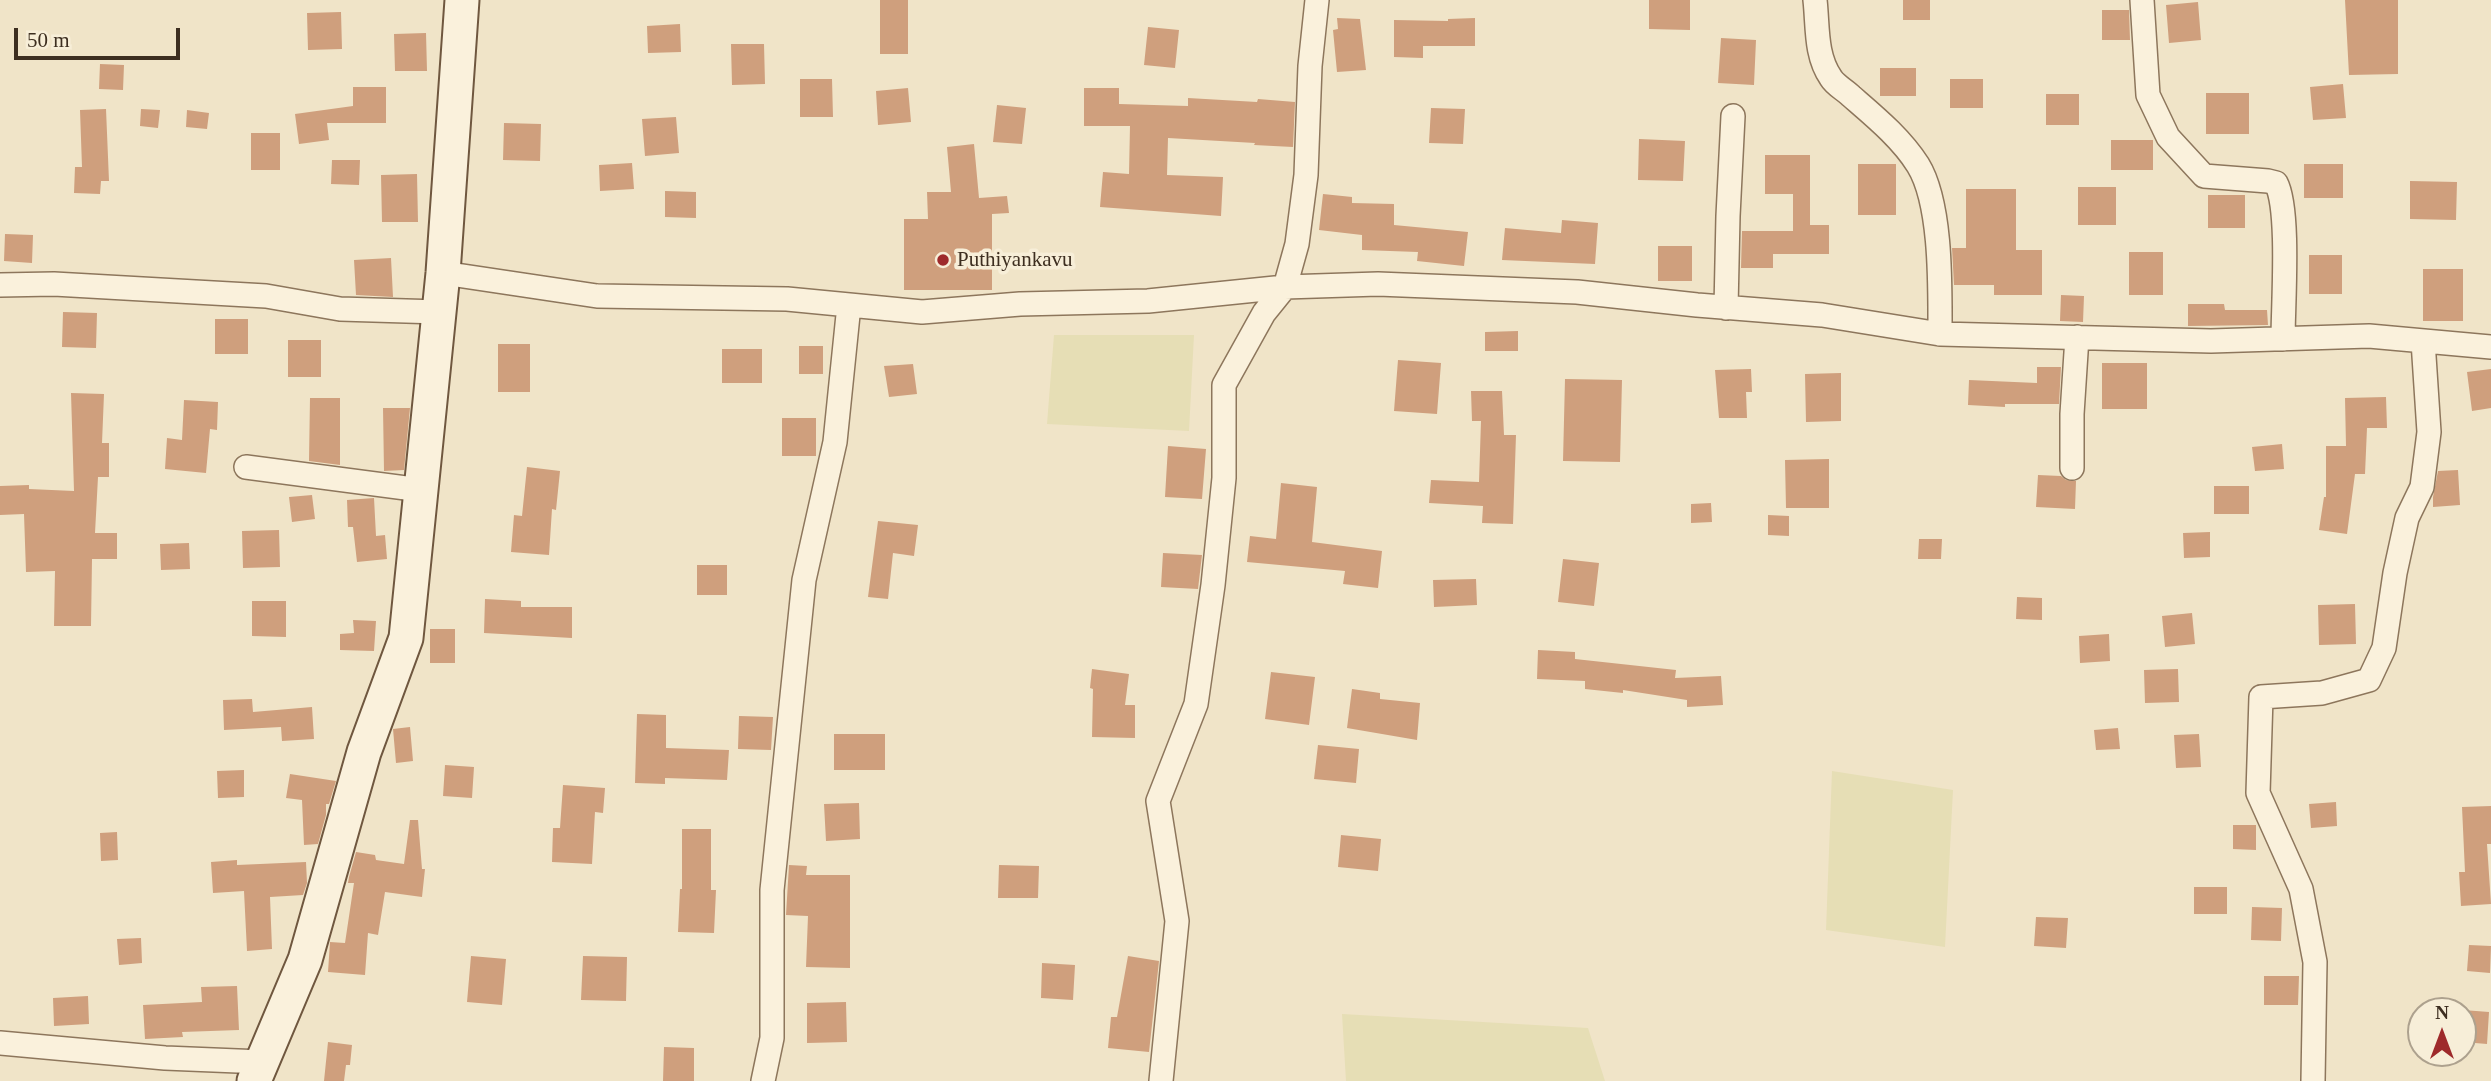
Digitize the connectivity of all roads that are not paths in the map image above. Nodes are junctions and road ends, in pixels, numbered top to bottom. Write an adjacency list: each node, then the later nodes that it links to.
1 (462, 0): 6 (main road)
2 (1317, 0): 8 (street)
3 (1815, 0): 12 (street)
4 (2142, 0): 14 (street)
5 (1733, 116): 10 (street)
6 (443, 273): 9 (street); 11 (main road)
7 (0, 285): 11 (street)
8 (1285, 286): 9 (street); 10 (street); 23 (street)
9 (849, 305): 22 (street)
10 (1726, 308): 12 (street)
11 (439, 312): 19 (main road)
12 (1940, 334): 13 (street)
13 (2077, 337): 14 (street); 18 (street)
14 (2283, 339): 15 (street)
15 (2423, 341): 16 (street); 24 (street)
16 (2491, 346)
17 (246, 467): 19 (street)
18 (2072, 468)
19 (421, 490): 21 (main road)
20 (0, 1044): 21 (street)
21 (258, 1071)
22 (763, 1081)
23 (1161, 1081)
24 (2313, 1081)

